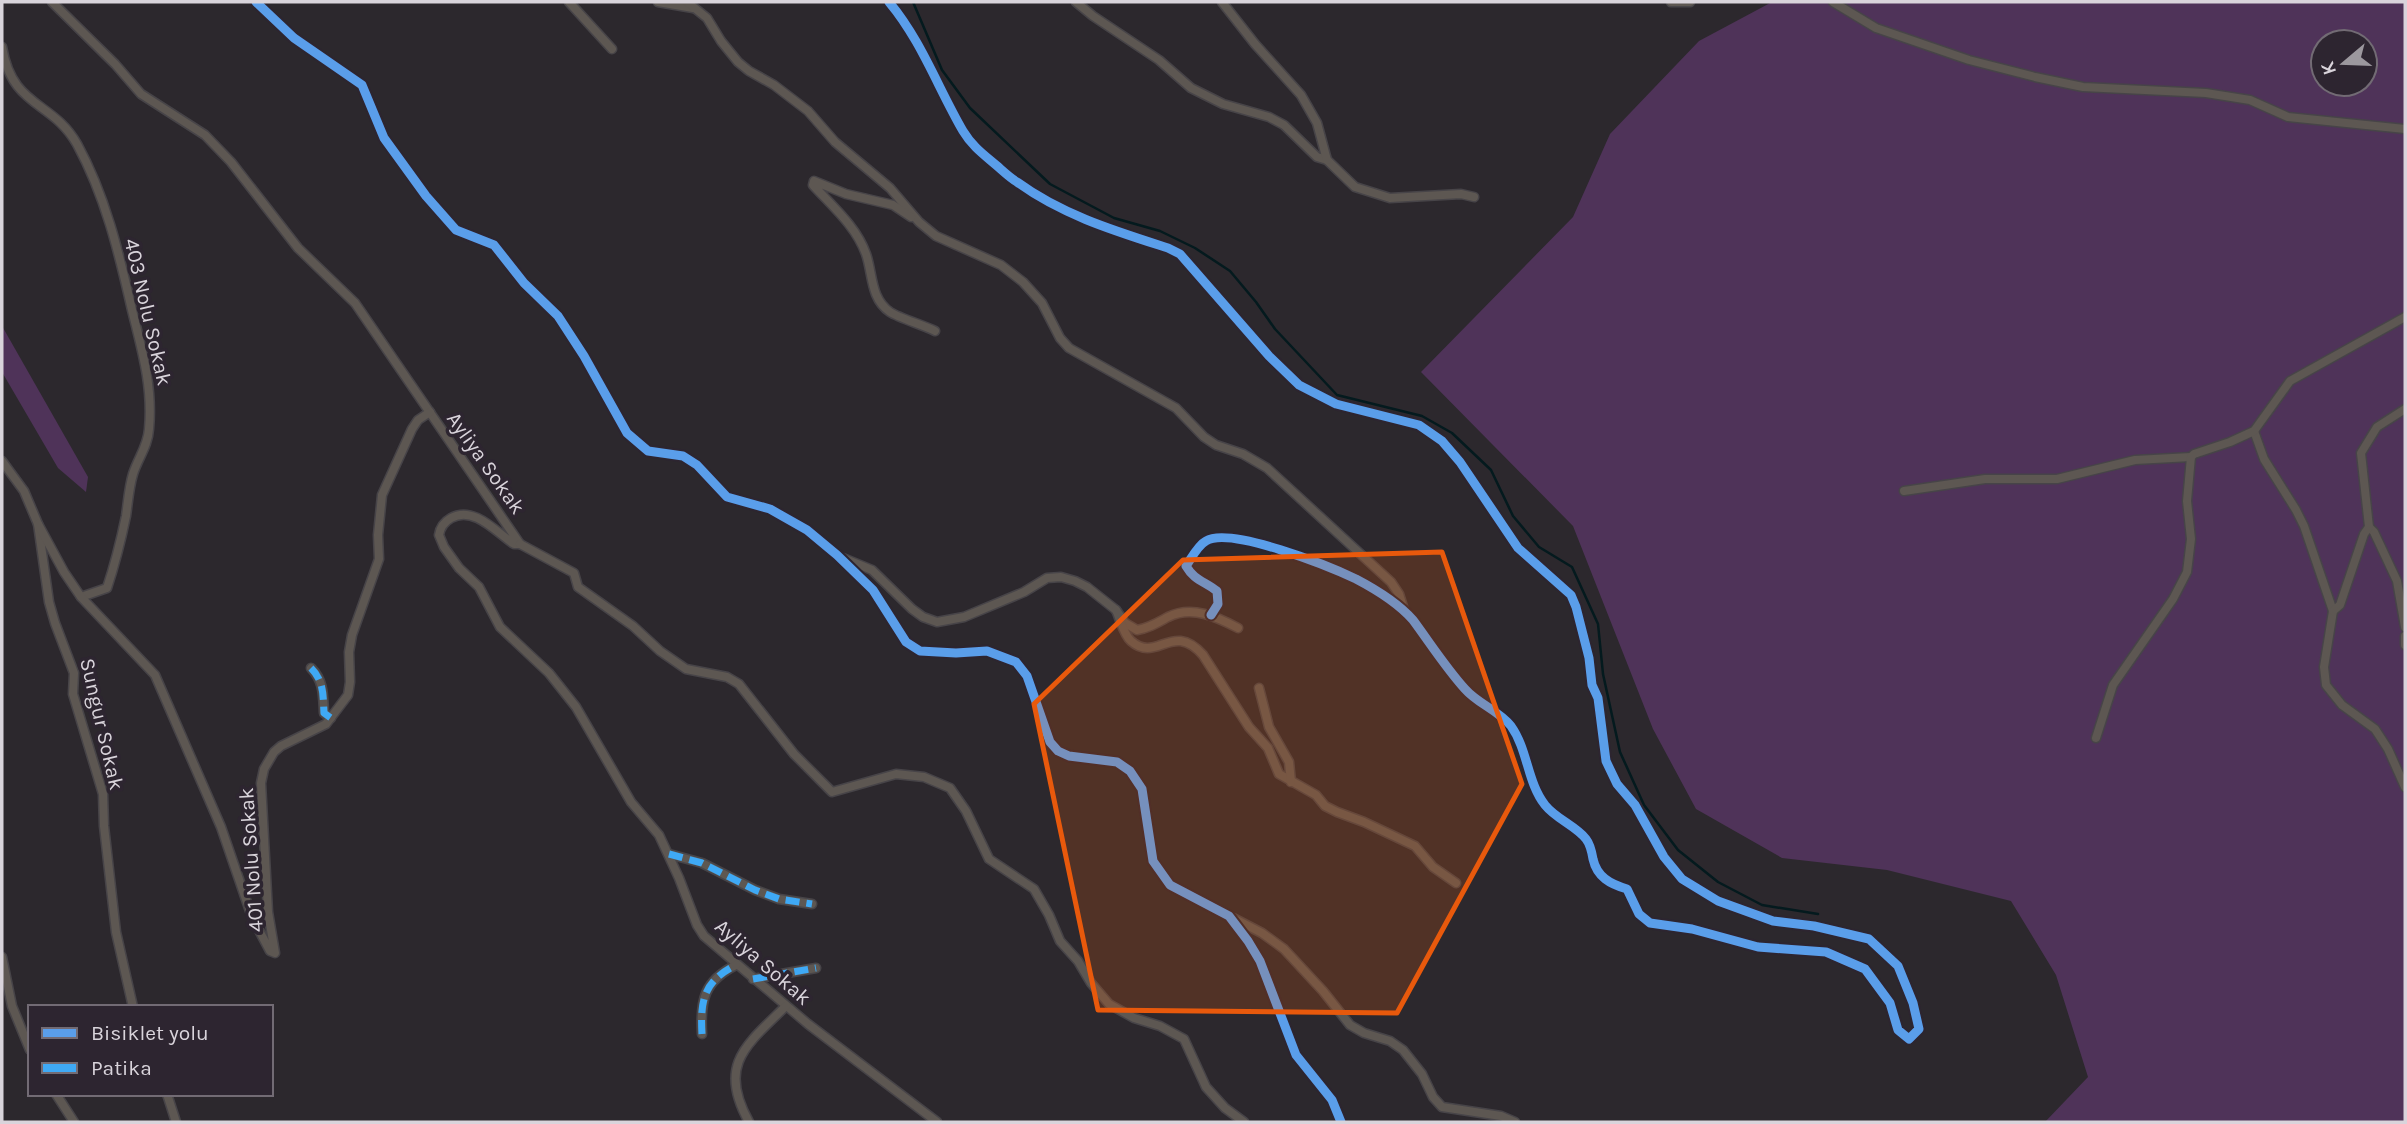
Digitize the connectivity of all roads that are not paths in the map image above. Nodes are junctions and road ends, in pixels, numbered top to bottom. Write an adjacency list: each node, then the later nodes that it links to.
1 (52, 2): 22 (street, Ayliya Sokak)
2 (256, 2): 30 (street)
3 (569, 2): 14 (street)
4 (658, 2): 12 (street)
5 (687, 2): 12 (street)
6 (889, 2): 33 (street)
7 (1076, 2): 16 (street)
8 (1222, 2): 16 (street)
9 (1671, 2): 10 (street)
10 (1690, 2)
11 (1833, 2): 15 (street)
12 (696, 9): 18 (street)
13 (2, 47): 31 (street, 403 Nolu Sokak)
14 (612, 49)
15 (2405, 129)
16 (1327, 160): 17 (street)
17 (1474, 197)
18 (919, 222): 20 (street); 33 (street)
19 (2405, 317): 23 (street)
20 (935, 331)
21 (2405, 410): 28 (street)
22 (429, 412): 29 (street, Ayliya Sokak); 42 (street, 401 Nolu Sokak)
23 (2254, 431): 24 (street); 34 (street)
24 (2191, 457): 26 (street); 43 (street)
25 (2, 461): 27 (street, Sungur Sokak)
26 (1905, 491)
27 (38, 524): 31 (street, 401 Nolu Sokak); 54 (street, Sungur Sokak)
28 (2369, 527): 34 (street); 36 (street)
29 (520, 544): 46 (street, Ayliya Sokak); 64 (street)
30 (837, 555): 32 (street); 49 (street)
31 (81, 597): 42 (street, 401 Nolu Sokak)
32 (1116, 610): 35 (street); 44 (street)
33 (1404, 610): 35 (street)
34 (2333, 611): 45 (street)
35 (1211, 615): 37 (street)
36 (2405, 626)
37 (1238, 628)
38 (2405, 636): 39 (street)
39 (2405, 645)
40 (311, 668): 42 (street)
41 (1259, 688): 44 (street)
42 (331, 718)
43 (2096, 738)
44 (1291, 782): 47 (street)
45 (2405, 787)
46 (669, 854): 48 (street); 51 (street, Ayliya Sokak)
47 (1456, 883)
48 (812, 904)
49 (1229, 916): 65 (street); 66 (street)
50 (2, 957): 57 (street)
51 (736, 965): 53 (street, Ayliya Sokak); 56 (street)
52 (816, 968): 53 (street)
53 (753, 979): 55 (street, Ayliya Sokak)
54 (133, 1005)
55 (786, 1006): 62 (street); 63 (street, Ayliya Sokak)
56 (702, 1034)
57 (28, 1045)
58 (58, 1096): 60 (street)
59 (168, 1096): 61 (street)
60 (74, 1122)
61 (176, 1122)
62 (749, 1122)
63 (937, 1122)
64 (1244, 1122)
65 (1340, 1122)
66 (1515, 1122)

